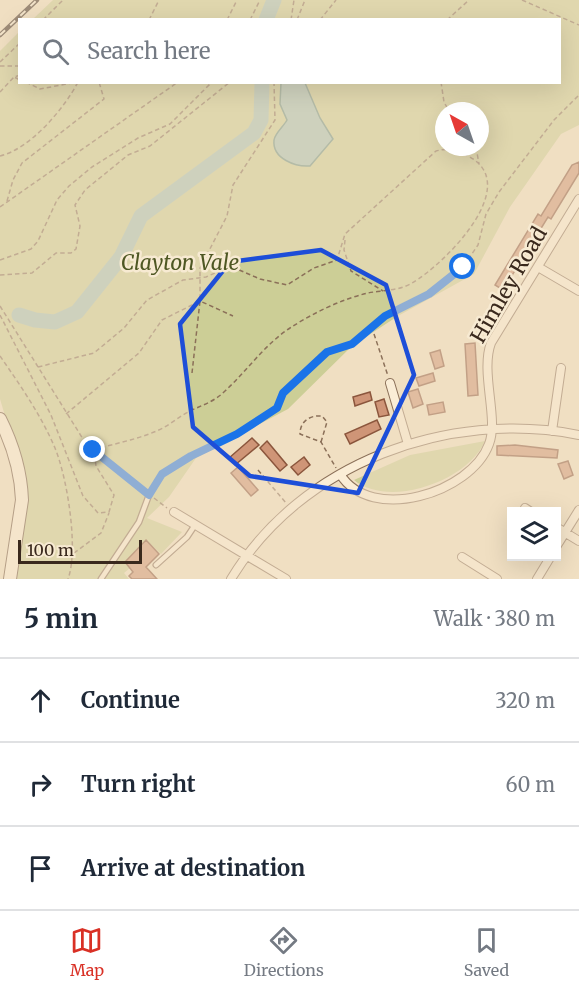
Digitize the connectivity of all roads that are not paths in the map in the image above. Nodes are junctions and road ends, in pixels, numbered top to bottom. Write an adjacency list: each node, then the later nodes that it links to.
1 (579, 199): 2 (street, Himley Road)
2 (538, 267): 3 (street); 7 (street, Himley Road)
3 (579, 291)
4 (561, 368): 8 (street)
5 (390, 383): 10 (street)
6 (0, 419): 24 (street)
7 (490, 429): 8 (street); 10 (street); 11 (street, Himley Road)
8 (552, 431): 9 (street)
9 (579, 435)
10 (408, 444): 11 (street)
11 (340, 474): 20 (street)
12 (149, 495): 25 (lane)
13 (579, 510): 17 (street)
14 (174, 512): 15 (street)
15 (195, 525): 20 (street); 23 (lane)
16 (561, 530): 17 (street)
17 (565, 533): 18 (street); 19 (street)
18 (561, 539)
19 (579, 541)
20 (246, 555): 26 (street); 27 (street)
21 (462, 557): 28 (street)
22 (547, 561): 29 (street)
23 (156, 566)
24 (10, 579)
25 (101, 579)
26 (231, 579)
27 (286, 579)
28 (497, 579)
29 (537, 579)

